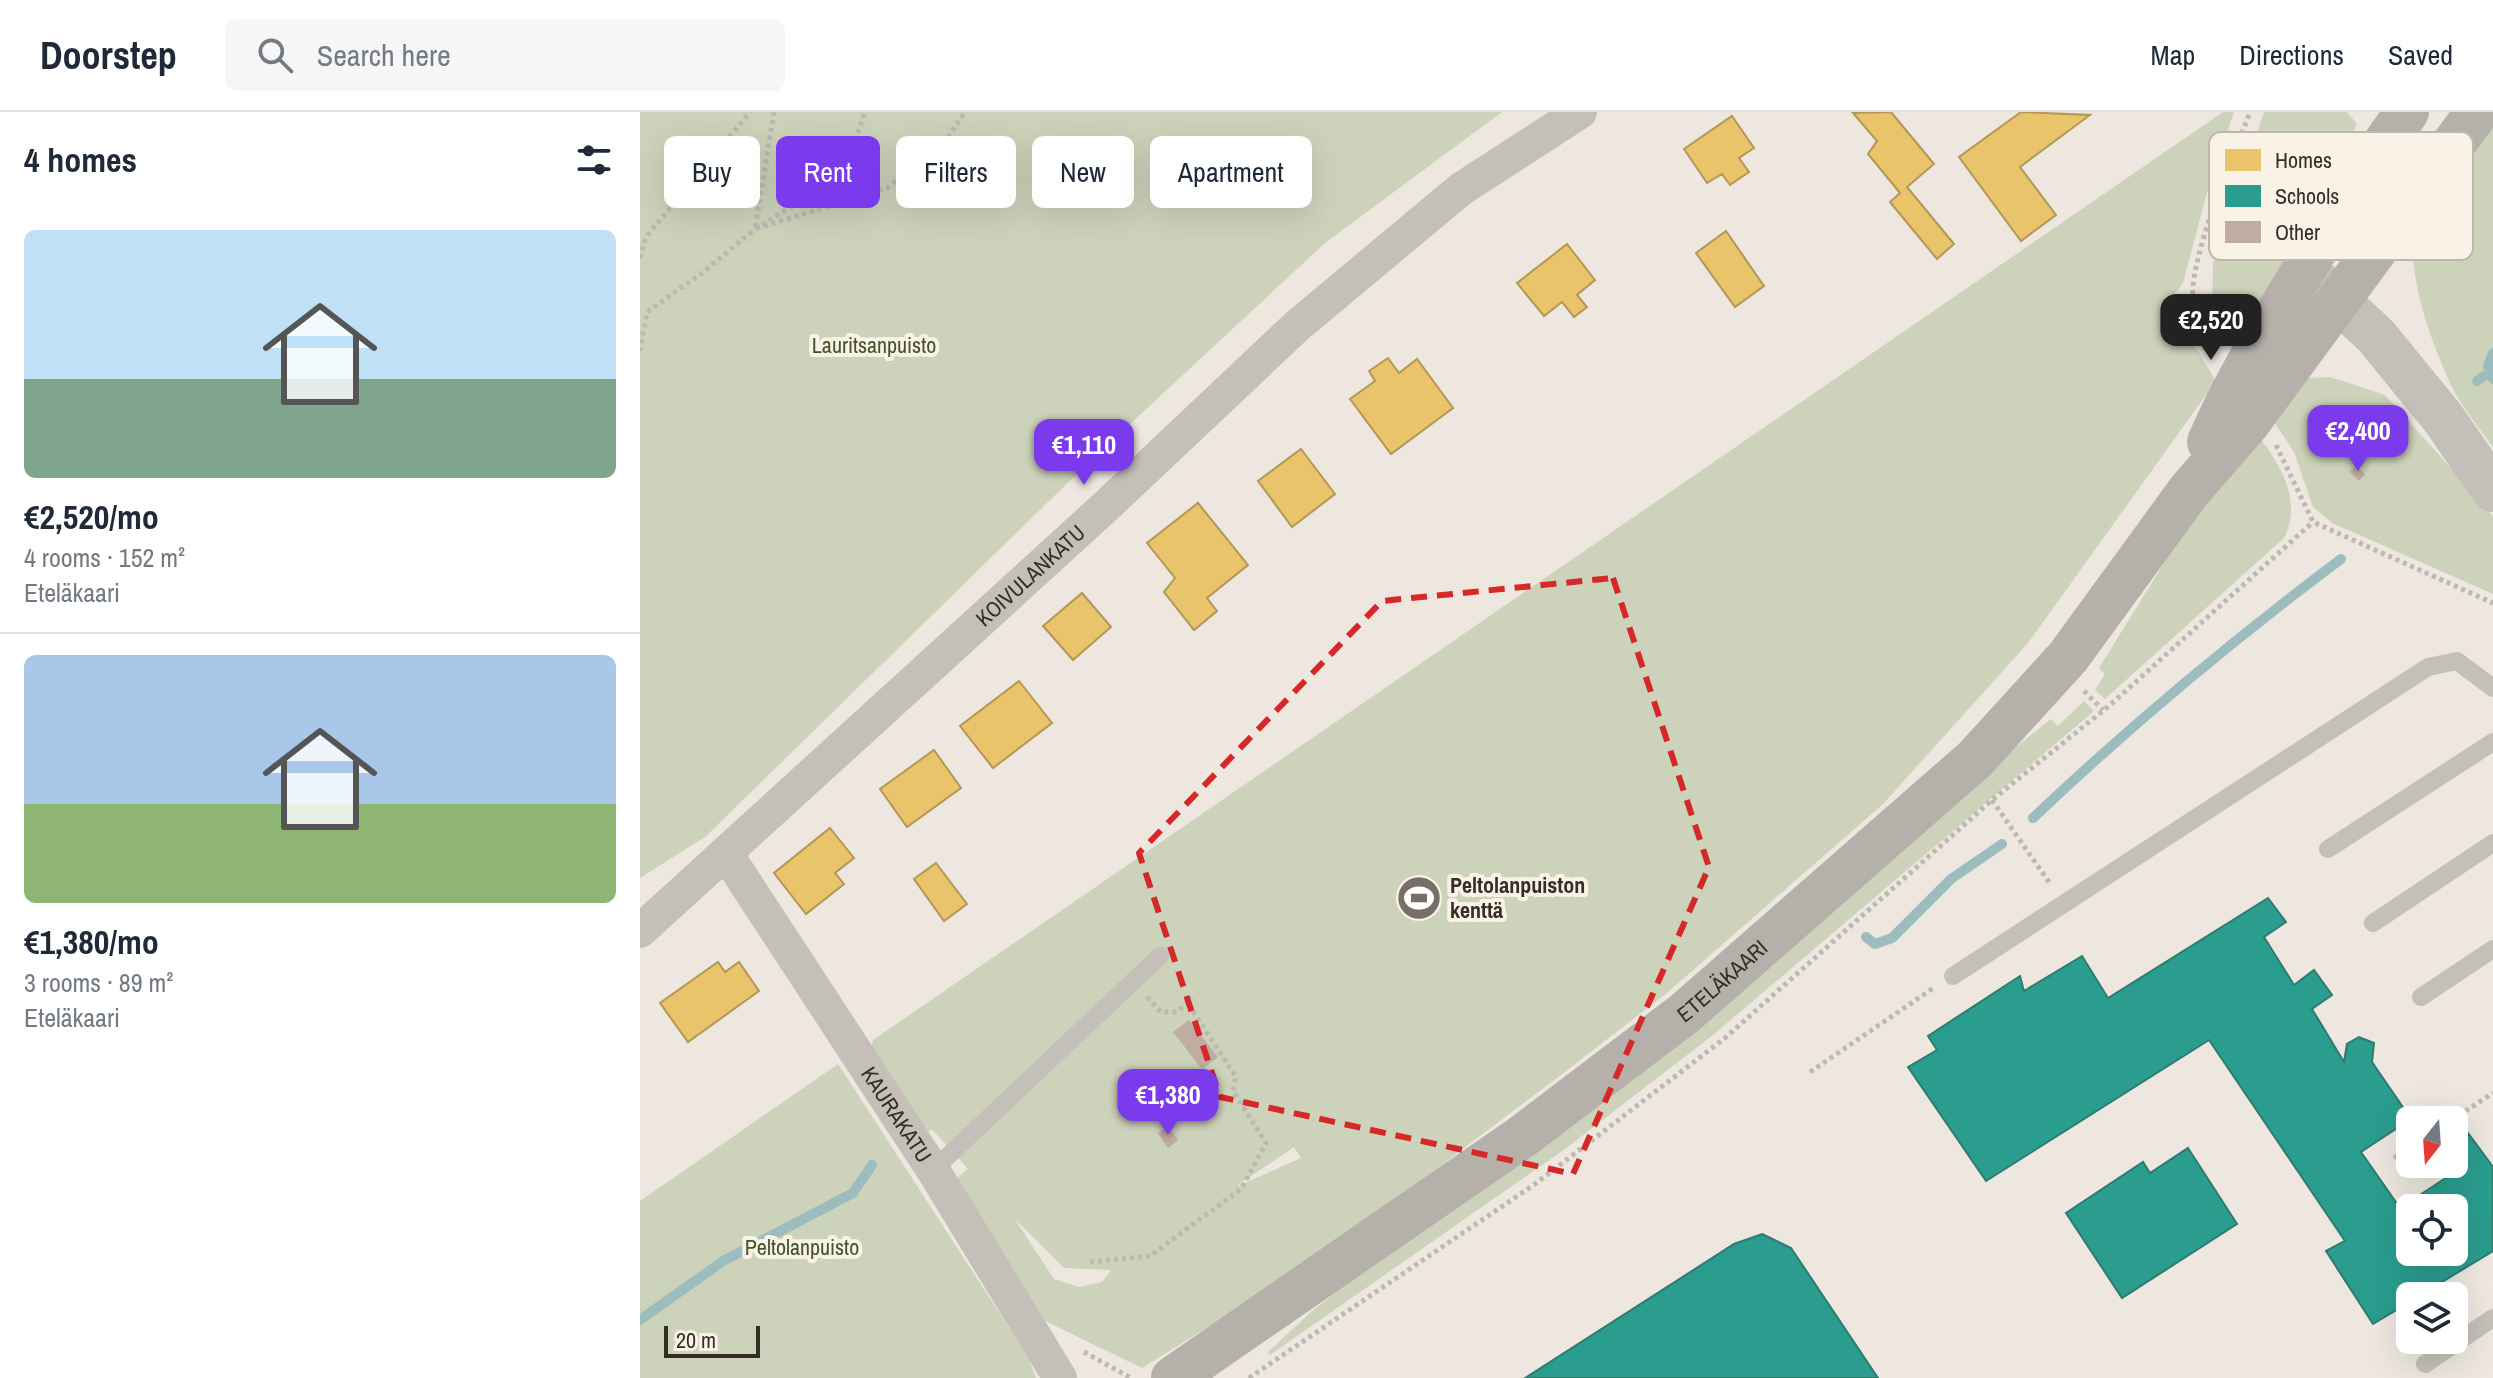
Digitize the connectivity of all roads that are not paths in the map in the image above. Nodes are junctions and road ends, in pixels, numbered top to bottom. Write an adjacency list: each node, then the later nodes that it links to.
1 (1580, 112): 16 (street, KOIVULANKATU)
2 (2407, 112): 4 (main road, ETELÄKAARI)
3 (2477, 112): 5 (main road, ETELÄKAARI)
4 (2392, 132)
5 (2462, 132)
6 (2310, 260): 8 (main road, ETELÄKAARI)
7 (2367, 260): 9 (main road, ETELÄKAARI)
8 (2304, 269): 9 (street); 11 (main road, ETELÄKAARI)
9 (2337, 300): 10 (street); 11 (main road, ETELÄKAARI)
10 (2493, 490)
11 (2189, 491): 27 (main road, ETELÄKAARI)
12 (2493, 688): 21 (lane)
13 (2493, 742): 15 (lane)
14 (2493, 843): 17 (lane)
15 (2328, 849)
16 (727, 855): 18 (street, KOIVULANKATU); 23 (street, KAURAKATU)
17 (2373, 923)
18 (640, 931)
19 (2493, 949): 22 (lane)
20 (1160, 956): 23 (lane)
21 (1953, 976)
22 (2421, 997)
23 (933, 1170): 26 (street, KAURAKATU)
24 (2493, 1318): 25 (lane)
25 (2425, 1364)
26 (1060, 1378)
27 (1173, 1378)

